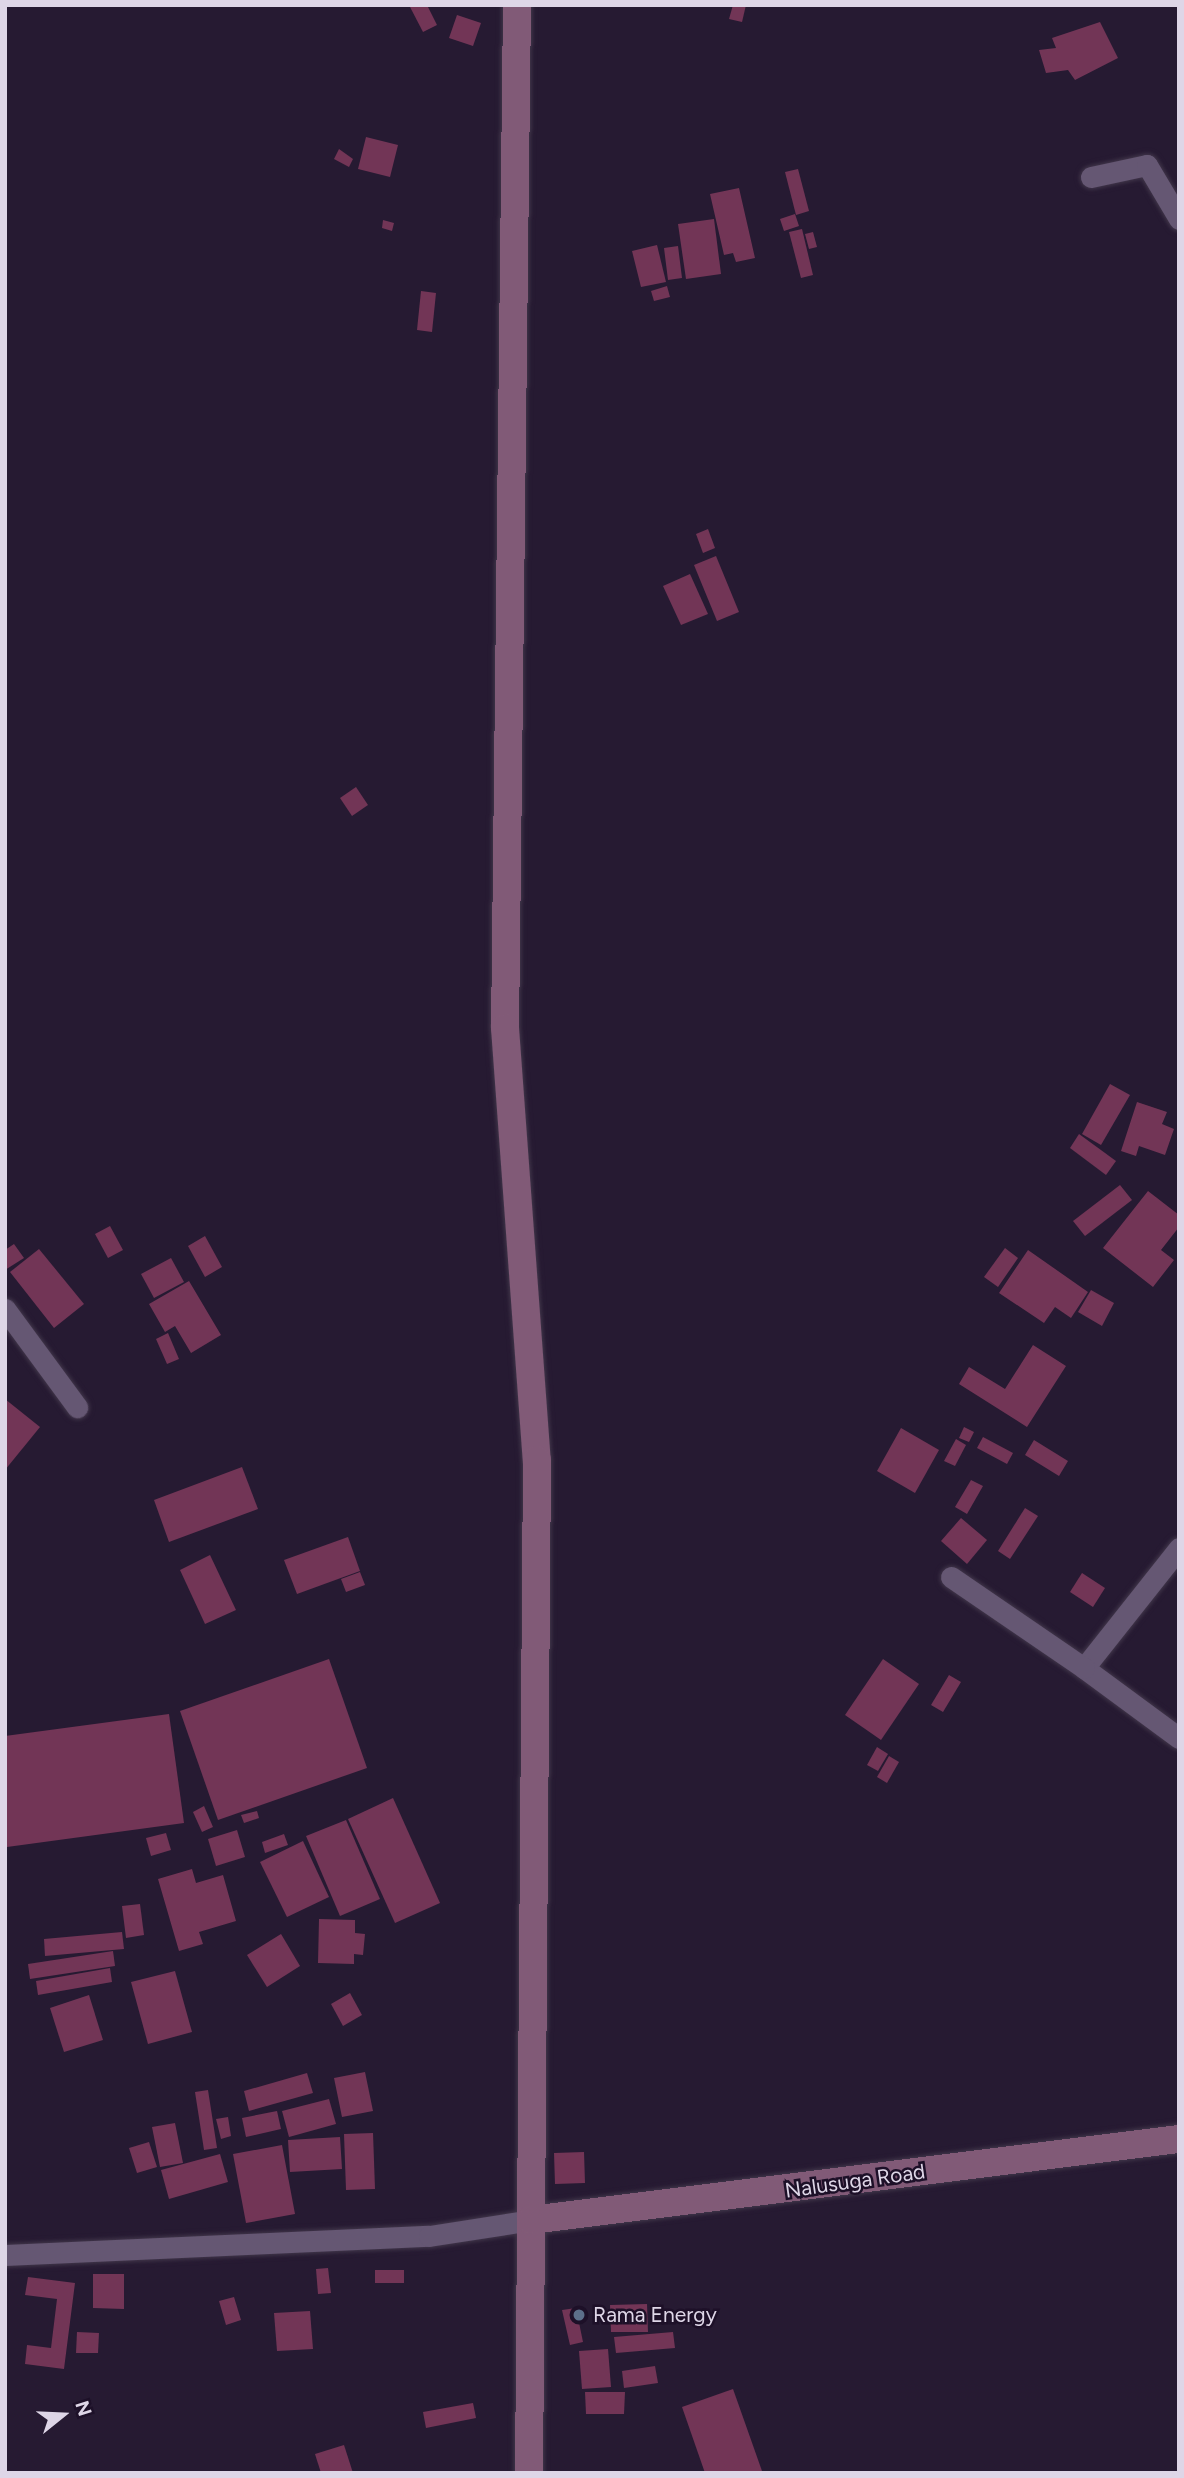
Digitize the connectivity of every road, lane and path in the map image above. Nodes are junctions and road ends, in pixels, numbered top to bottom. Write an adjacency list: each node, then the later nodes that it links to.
1 (517, 5): 11 (street)
2 (1091, 177): 3 (street)
3 (1179, 219)
4 (5, 1309): 5 (street)
5 (77, 1407)
6 (1179, 1548): 8 (street)
7 (951, 1577): 8 (street)
8 (1084, 1668): 9 (street)
9 (1179, 1738)
10 (1179, 2139): 11 (street, Nalusuga Road)
11 (531, 2220): 12 (street); 13 (street)
12 (5, 2255)
13 (529, 2473)

